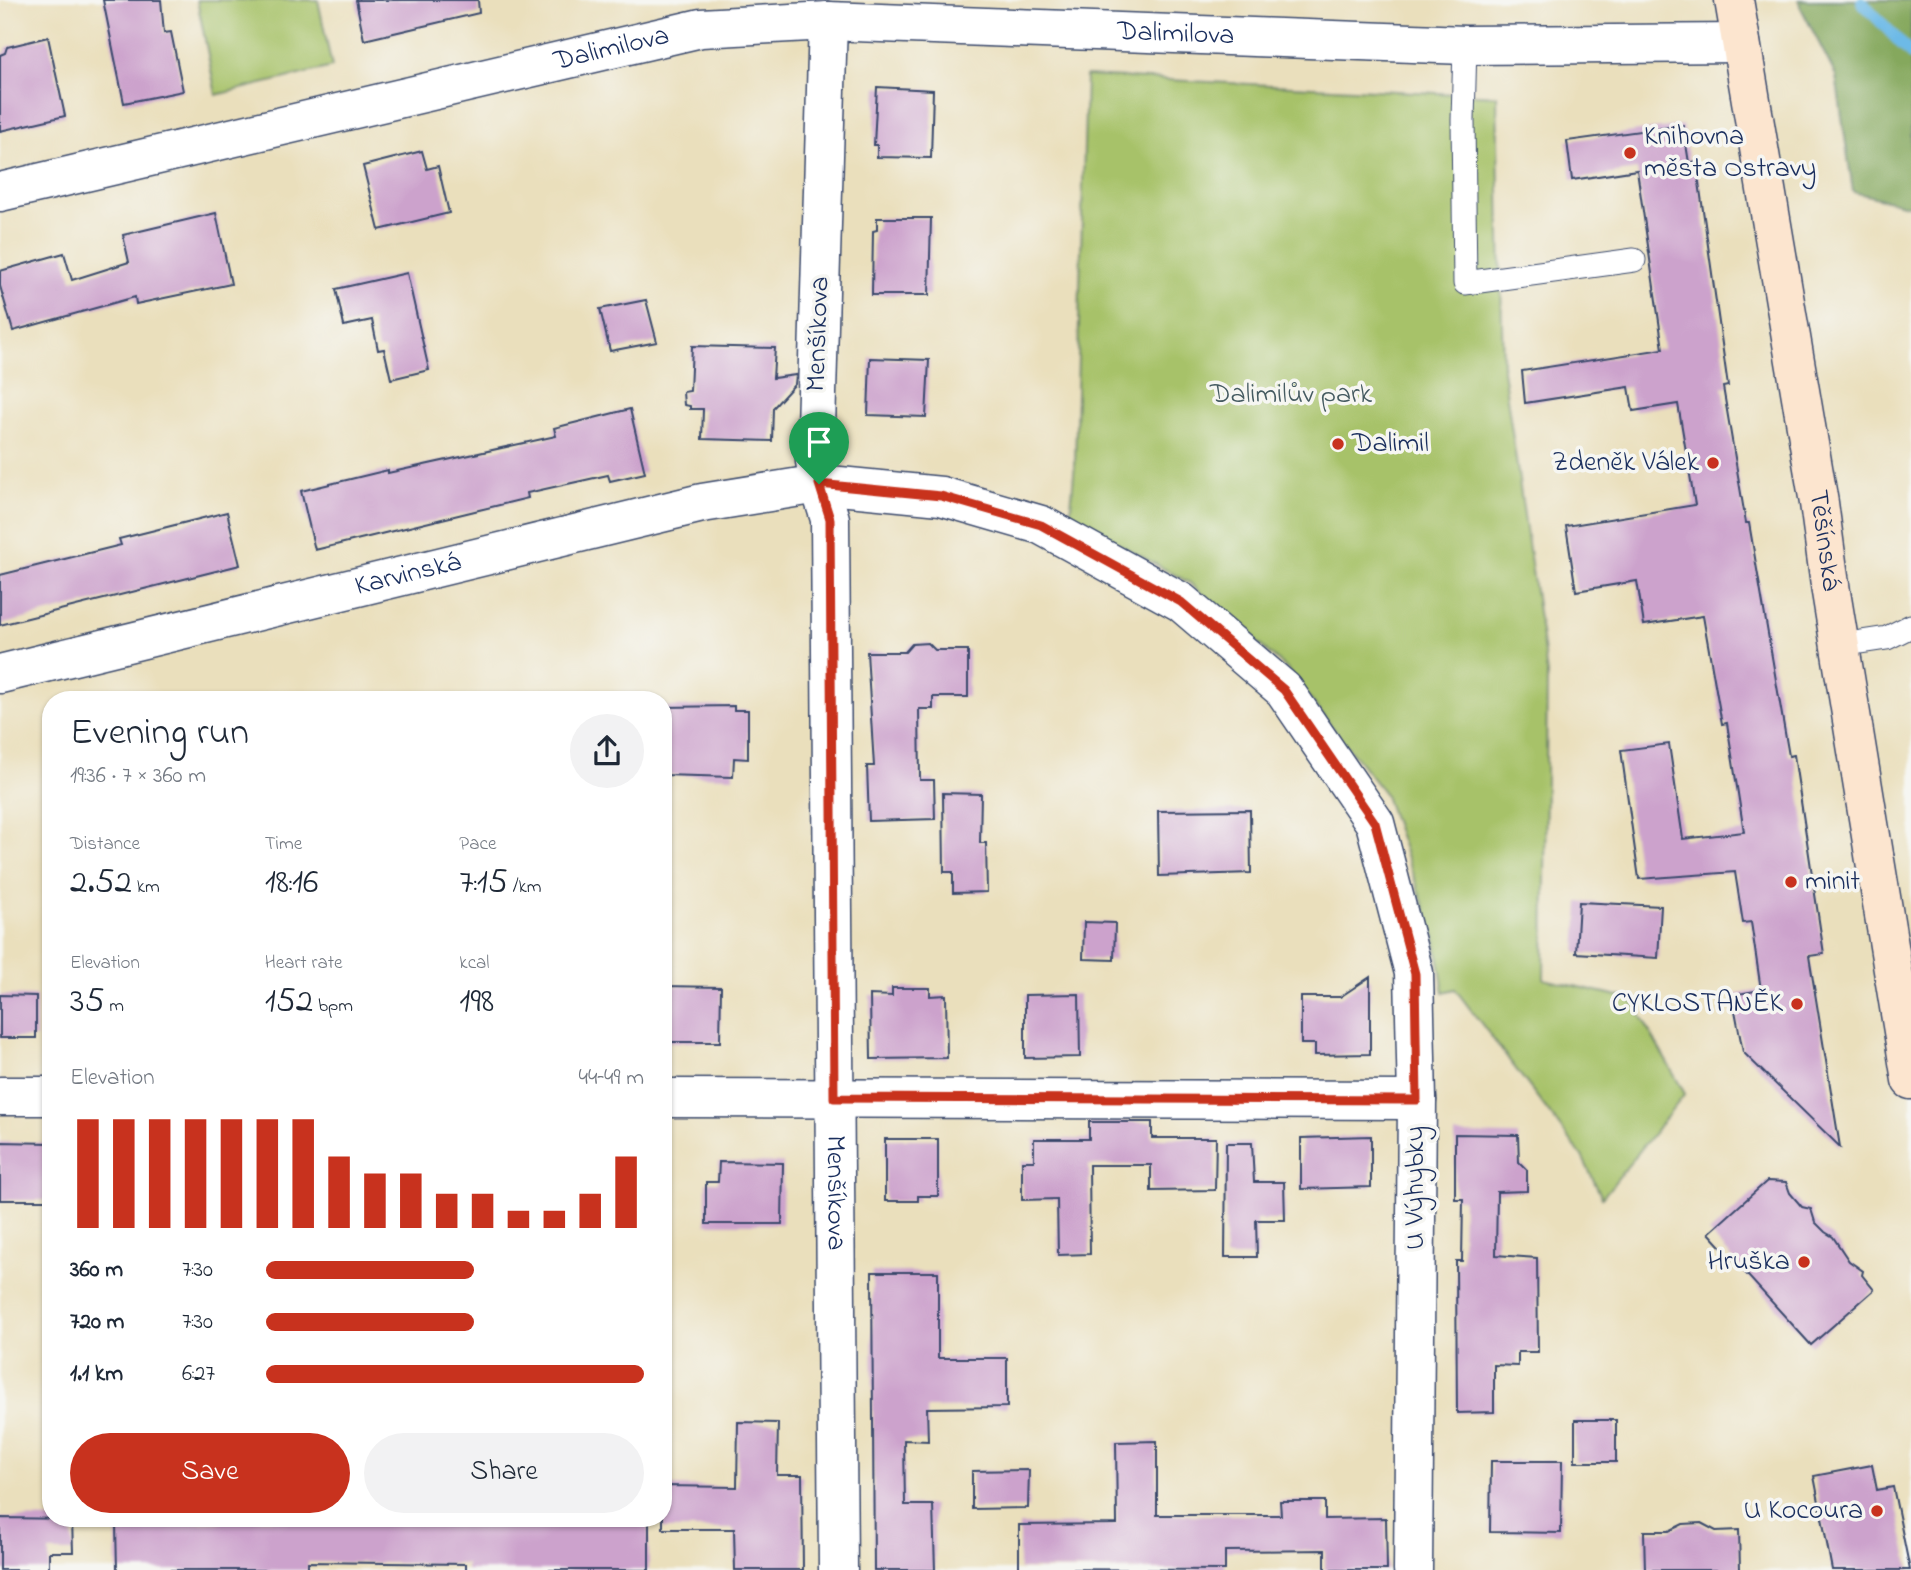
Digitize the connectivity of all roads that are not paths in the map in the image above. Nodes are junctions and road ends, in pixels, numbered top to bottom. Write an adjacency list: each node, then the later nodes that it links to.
1 (1734, 0): 3 (main road, Těšínská)
2 (828, 21): 4 (street, Dalimilova); 5 (street, Dalimilova); 7 (street, Menšíkova)
3 (1741, 43): 4 (street, Dalimilova); 9 (main road, Těšínská)
4 (1465, 45): 6 (lane)
5 (0, 191)
6 (1634, 260)
7 (819, 484): 10 (street, Karvinská); 15 (street, Menšíkova); 16 (street, U Výhybky)
8 (1911, 626): 9 (lane)
9 (1842, 645): 11 (main road, Těšínská)
10 (0, 674)
11 (1911, 1080)
12 (0, 1096): 13 (street)
13 (42, 1096)
14 (672, 1098): 15 (street)
15 (834, 1098): 16 (street); 17 (street, Menšíkova)
16 (1417, 1100): 18 (street, U Výhybky)
17 (838, 1570)
18 (1413, 1570)

